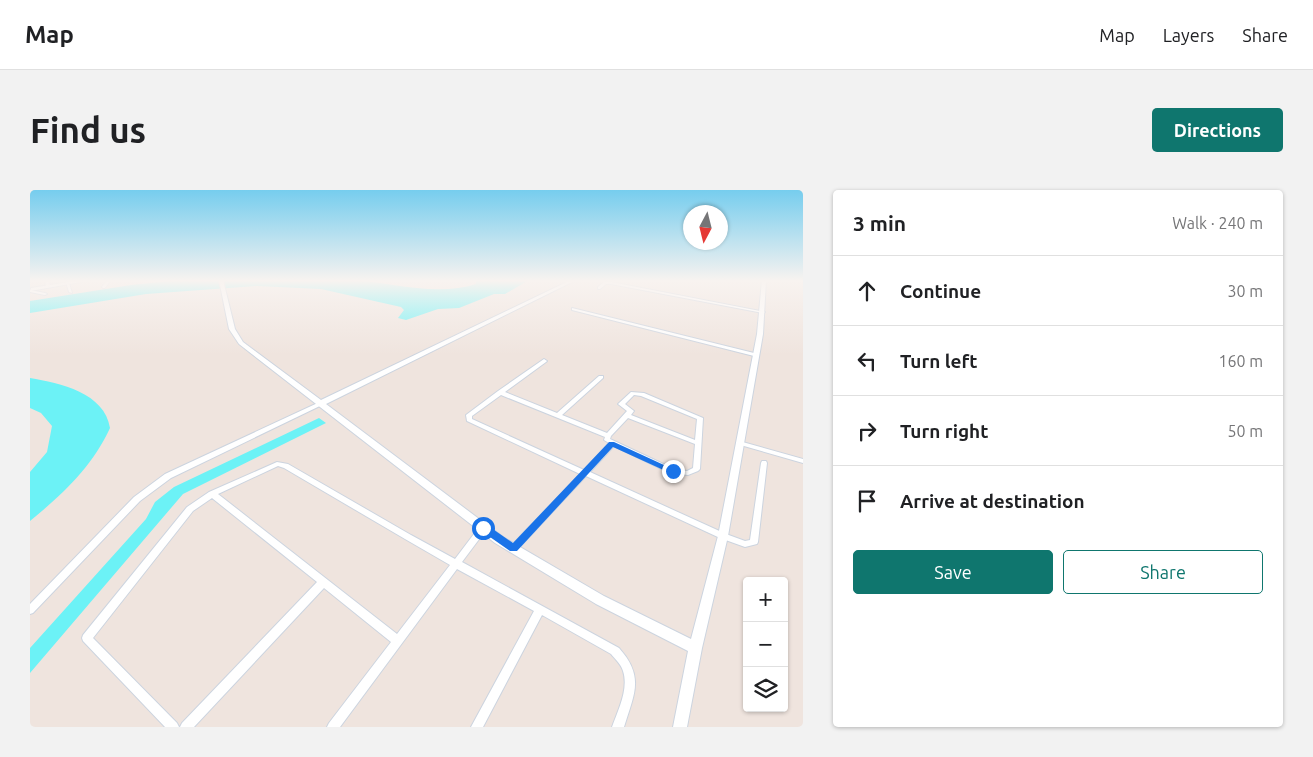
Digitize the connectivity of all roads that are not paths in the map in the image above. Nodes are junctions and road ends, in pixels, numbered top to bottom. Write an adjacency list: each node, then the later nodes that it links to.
1 (226, 305): 11 (street)
2 (523, 305): 11 (street)
3 (727, 305): 6 (street)
4 (763, 305): 6 (street)
5 (573, 308): 7 (street)
6 (763, 312): 7 (street)
7 (756, 355): 16 (street)
8 (544, 361): 10 (street)
9 (601, 378): 12 (street)
10 (500, 392): 12 (street); 20 (street)
11 (322, 403): 22 (street); 28 (street)
12 (558, 415): 14 (street)
13 (628, 416): 14 (street); 15 (street); 15 (street)
14 (608, 436): 17 (street)
15 (697, 443): 17 (street)
16 (739, 443): 18 (street); 23 (street)
17 (612, 444): 20 (street)
18 (803, 461)
19 (764, 463): 23 (street)
20 (585, 472): 23 (street); 24 (street)
21 (212, 494): 25 (street); 26 (street); 31 (street)
22 (483, 528): 24 (street); 25 (street)
23 (723, 536): 30 (street)
24 (513, 548): 30 (street)
25 (456, 562): 27 (street); 29 (street)
26 (323, 582): 29 (street); 32 (street)
27 (540, 609): 34 (street); 35 (street)
28 (30, 610)
29 (398, 641): 33 (street)
30 (695, 648): 36 (street)
31 (173, 727)
32 (186, 727)
33 (334, 727)
34 (477, 727)
35 (618, 727)
36 (680, 727)

